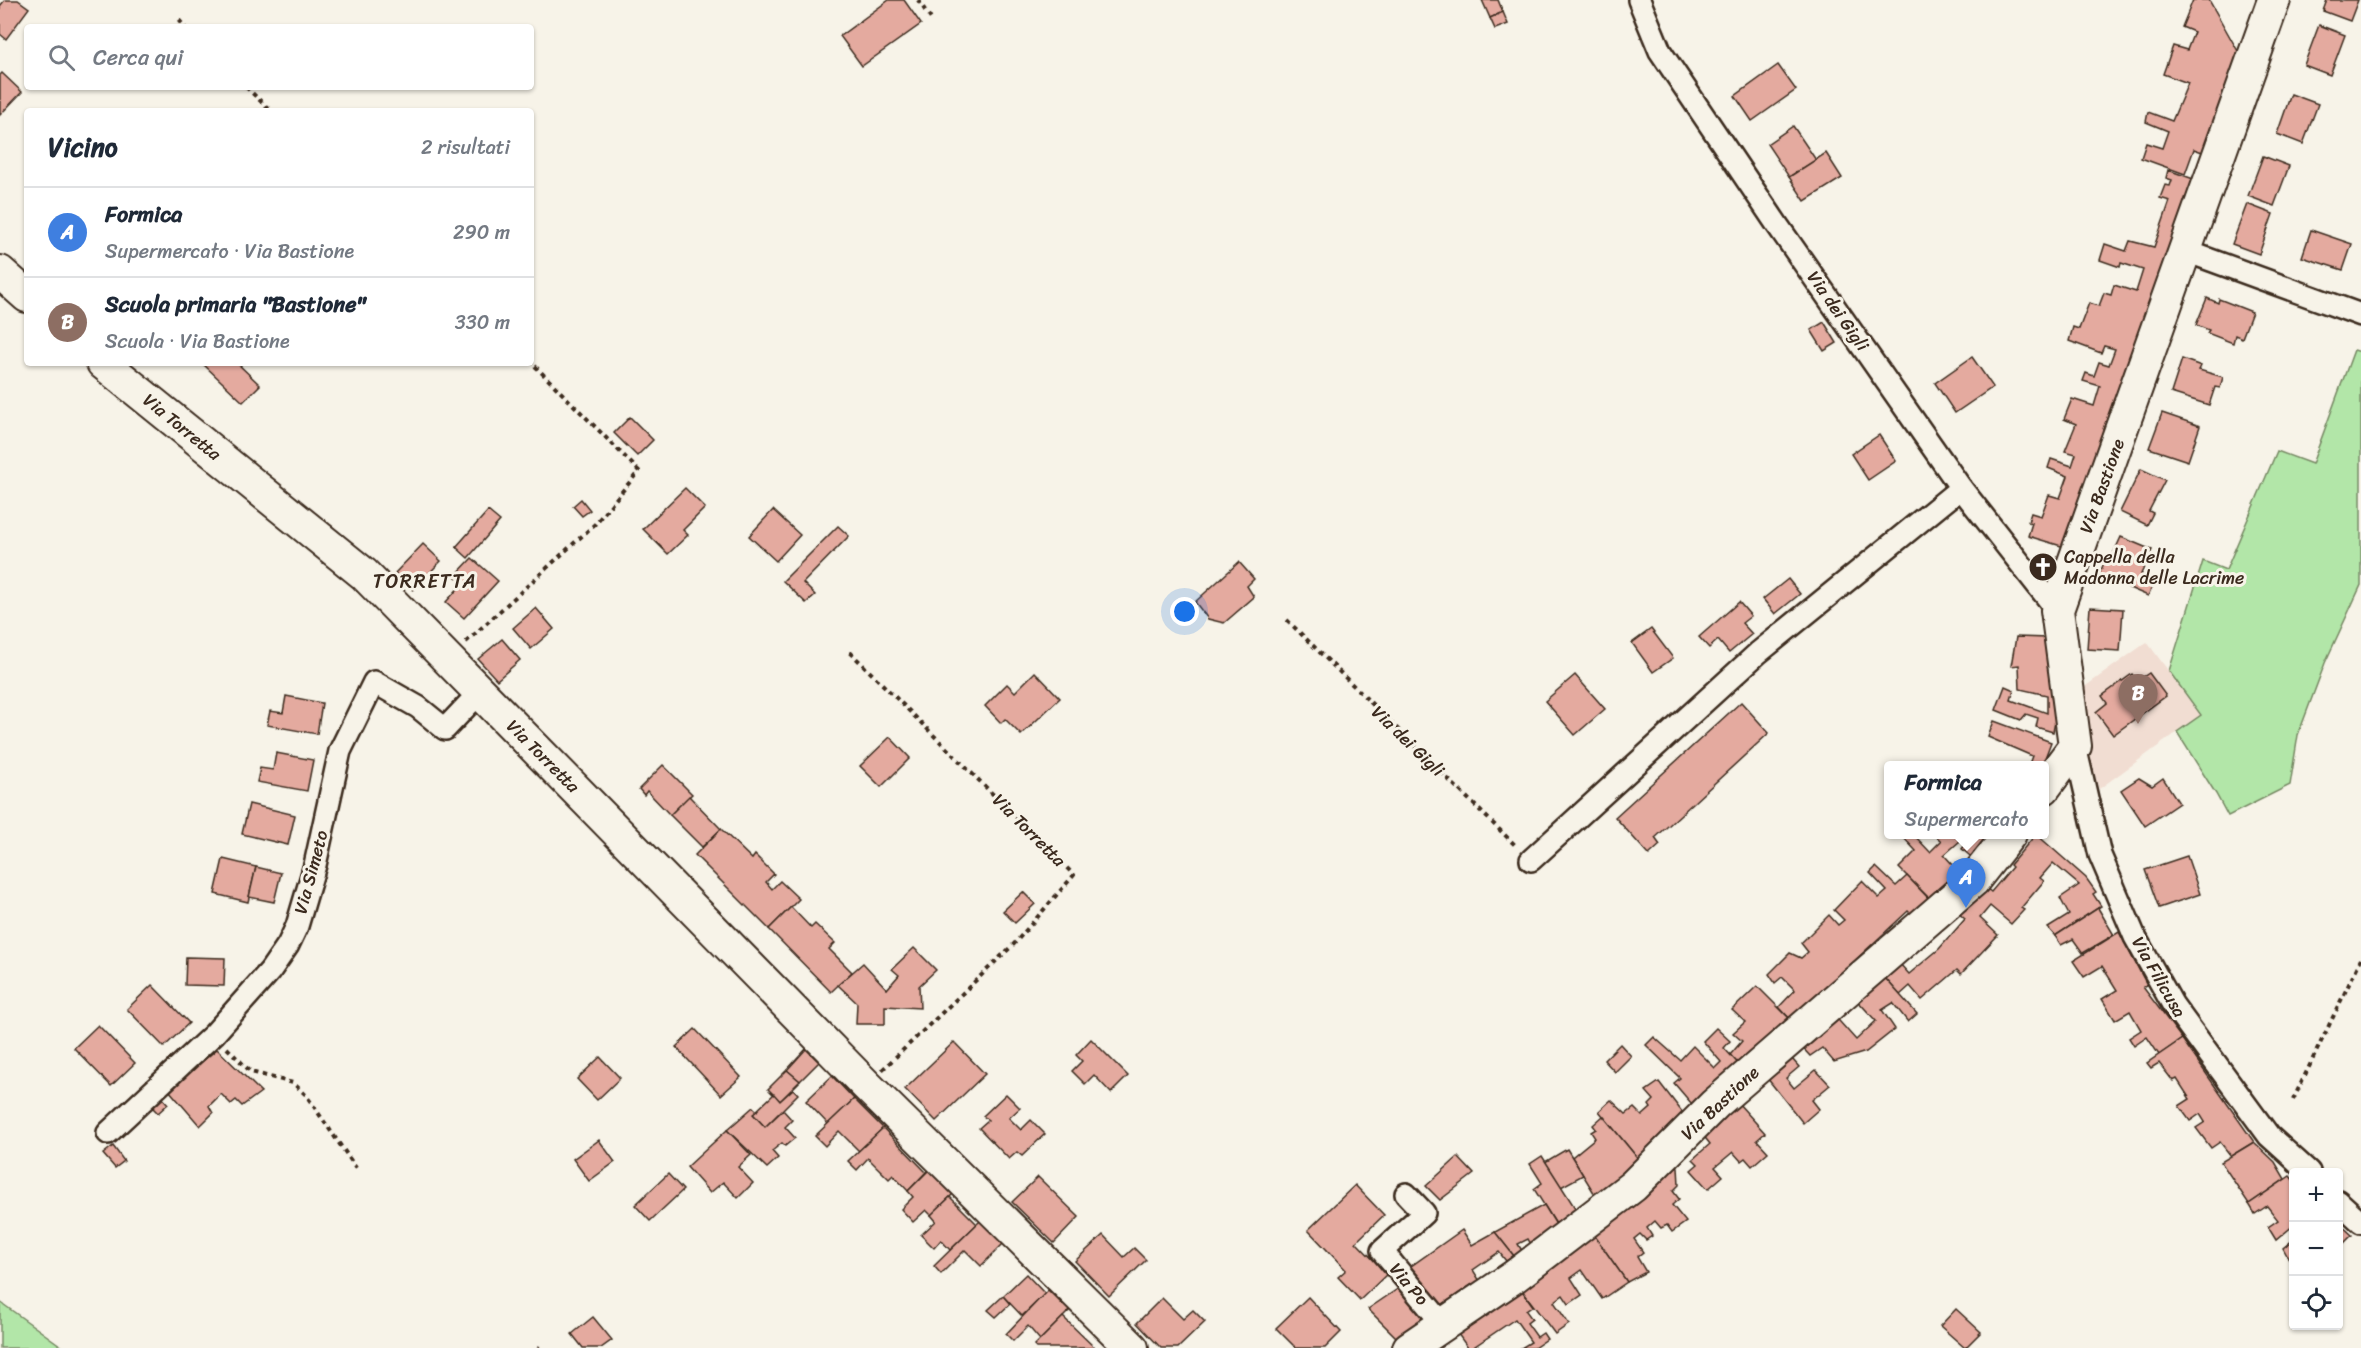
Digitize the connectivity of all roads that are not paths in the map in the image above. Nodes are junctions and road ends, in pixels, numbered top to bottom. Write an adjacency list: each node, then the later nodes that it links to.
1 (1639, 0): 8 (street, Via dei Gigli)
2 (2274, 0): 3 (street, Via Bastione)
3 (2186, 251): 6 (street); 9 (street, Via Bastione)
4 (0, 272): 5 (street)
5 (24, 293)
6 (2361, 315)
7 (108, 366): 10 (street, Via Torretta)
8 (1961, 488): 9 (street, Via dei Gigli); 14 (street)
9 (2057, 610): 11 (street, Via Bastione)
10 (480, 692): 15 (street, Via Simeto); 21 (street, Via Torretta)
11 (2075, 746): 12 (street); 16 (street, Via Filicusa)
12 (2049, 781)
13 (2006, 839): 20 (street, Via Bastione)
14 (1531, 860)
15 (108, 1133)
16 (2303, 1168)
17 (1406, 1194): 20 (street, Via Po)
18 (2343, 1206): 19 (street)
19 (2361, 1222)
20 (1443, 1324): 22 (street, Via Bastione)
21 (1132, 1348)
22 (1409, 1348)

